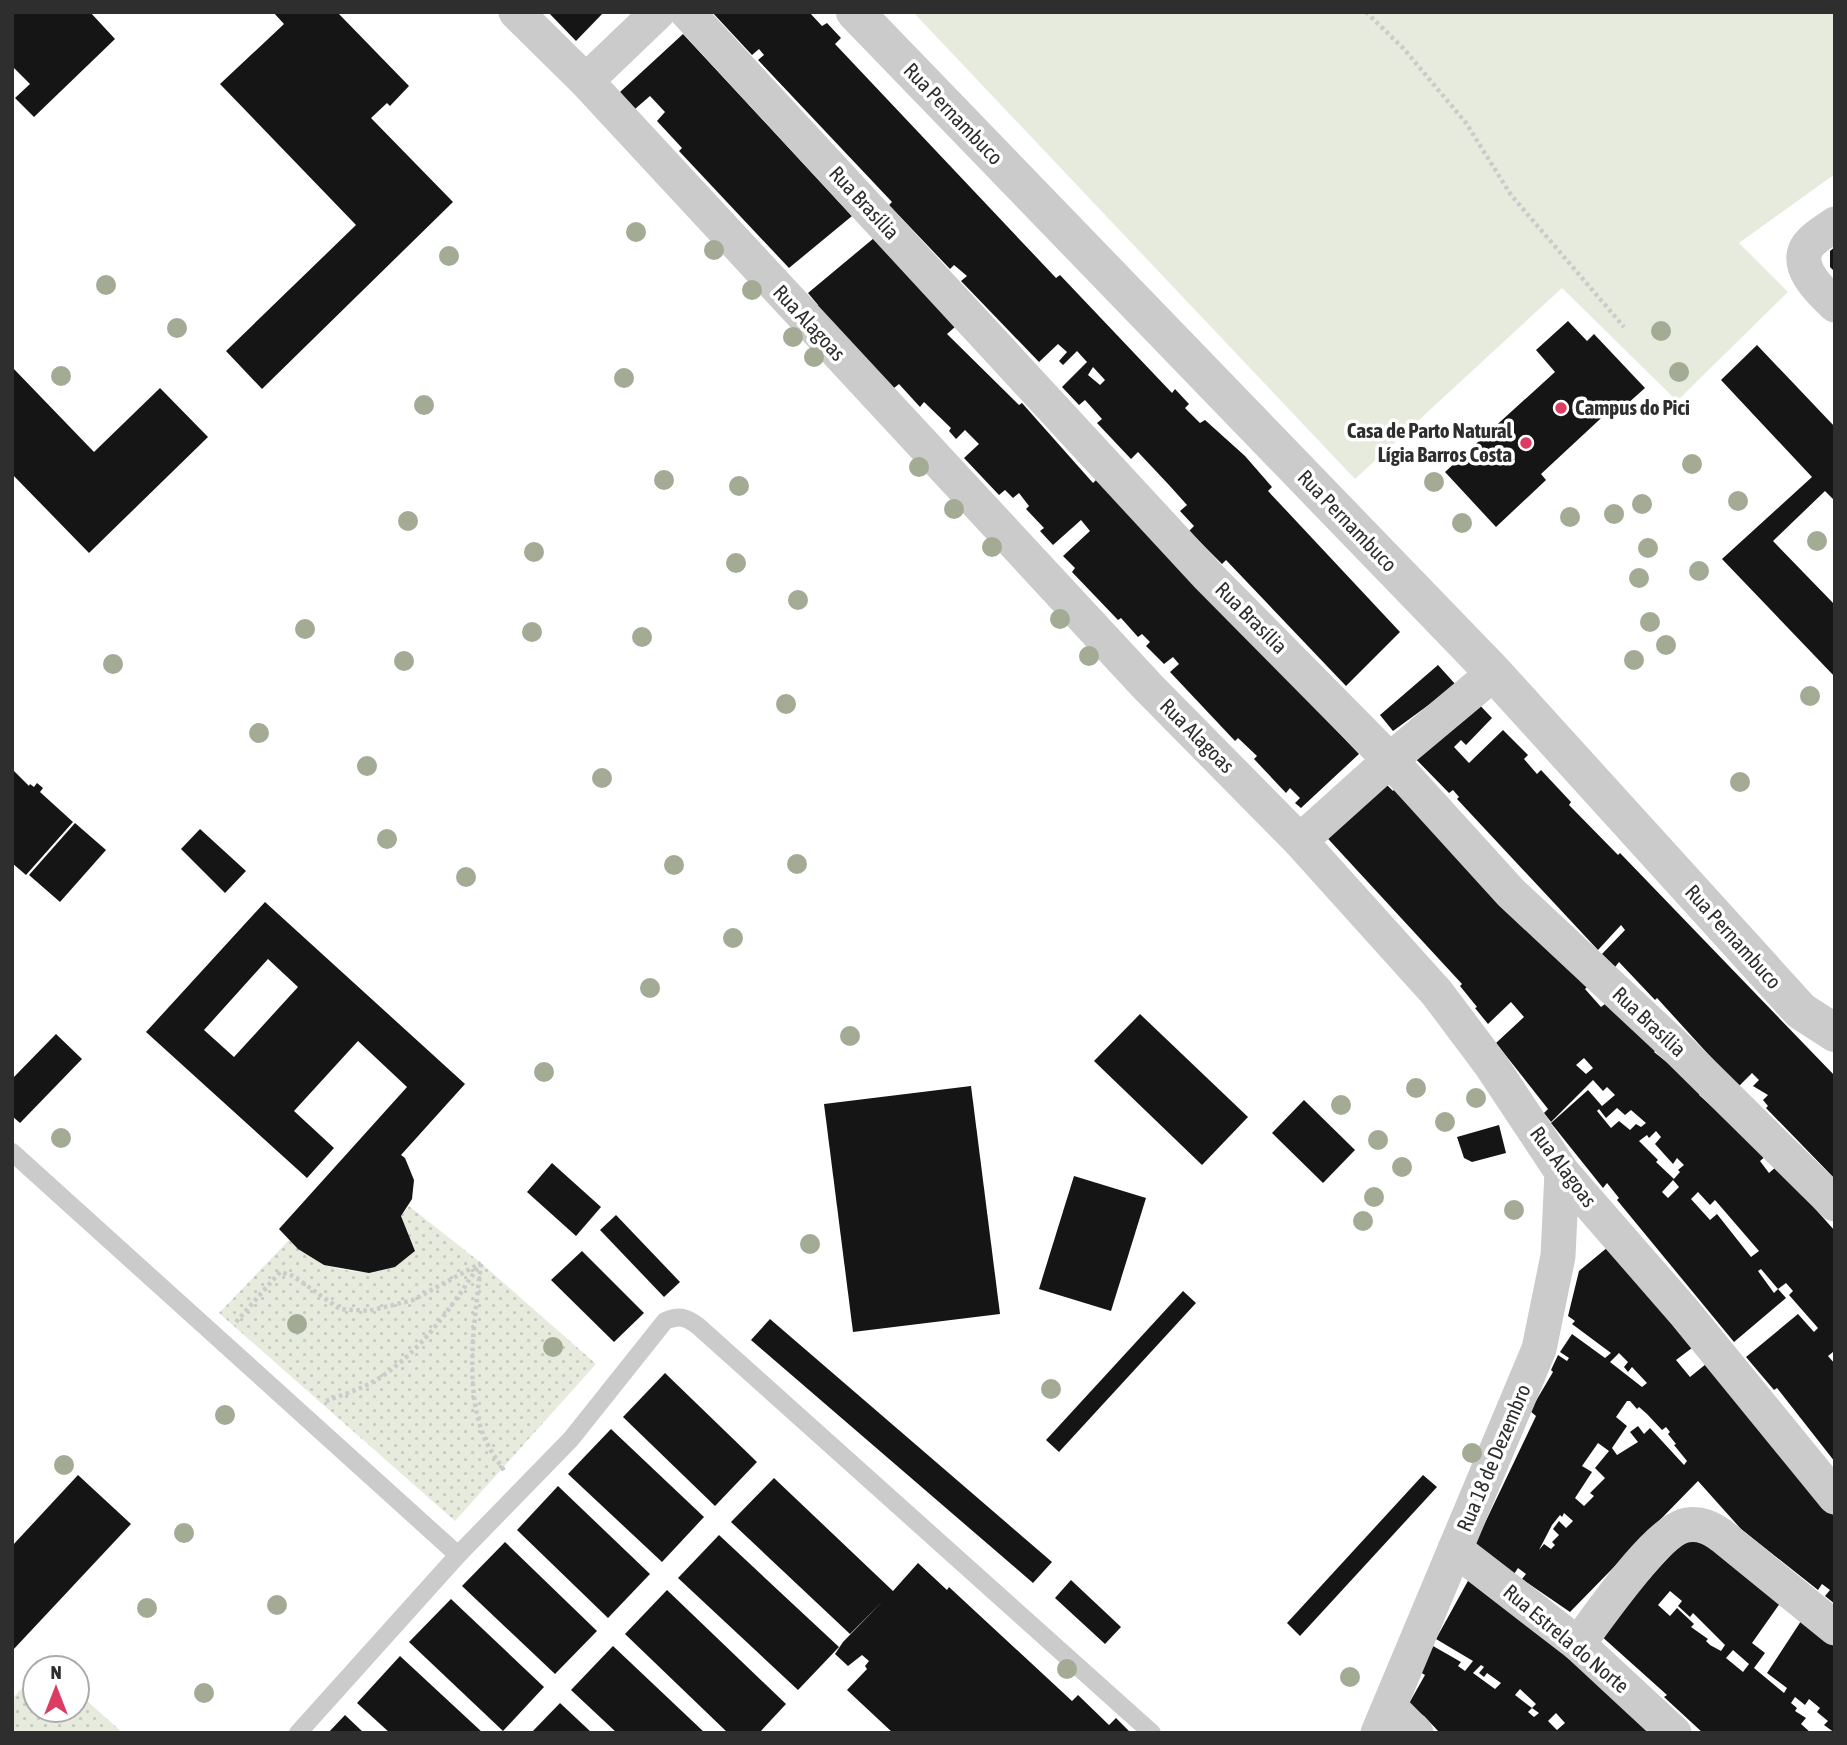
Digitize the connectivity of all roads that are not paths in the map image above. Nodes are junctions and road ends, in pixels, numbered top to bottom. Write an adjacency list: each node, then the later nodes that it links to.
1 (516, 12): 5 (street, Rua Alagoas)
2 (658, 12): 5 (street)
3 (687, 12): 9 (street, Rua Brasília)
4 (855, 12): 8 (street, Rua Pernambuco)
5 (586, 82): 10 (street, Rua Alagoas)
6 (1835, 224): 7 (street)
7 (1825, 295)
8 (1494, 673): 9 (street); 11 (street, Rua Pernambuco)
9 (1390, 760): 10 (street); 16 (street, Rua Brasília)
10 (1300, 841): 15 (street, Rua Alagoas)
11 (1801, 1011): 12 (street, Rua Pernambuco); 13 (street)
12 (1835, 1032)
13 (1835, 1048)
14 (14, 1156): 19 (lane)
15 (1562, 1172): 17 (street, Rua Alagoas); 18 (street, Rua 18 de Dezembro)
16 (1835, 1204)
17 (1835, 1497)
18 (1455, 1549): 21 (street, Rua Estrela do Norte); 22 (street, Rua 18 de Dezembro)
19 (458, 1555): 23 (lane); 24 (lane)
20 (1835, 1628): 21 (street)
21 (1578, 1644): 26 (street, Rua Estrela do Norte)
22 (1384, 1720): 25 (street)
23 (298, 1733)
24 (1152, 1733)
25 (1416, 1733)
26 (1674, 1733)

